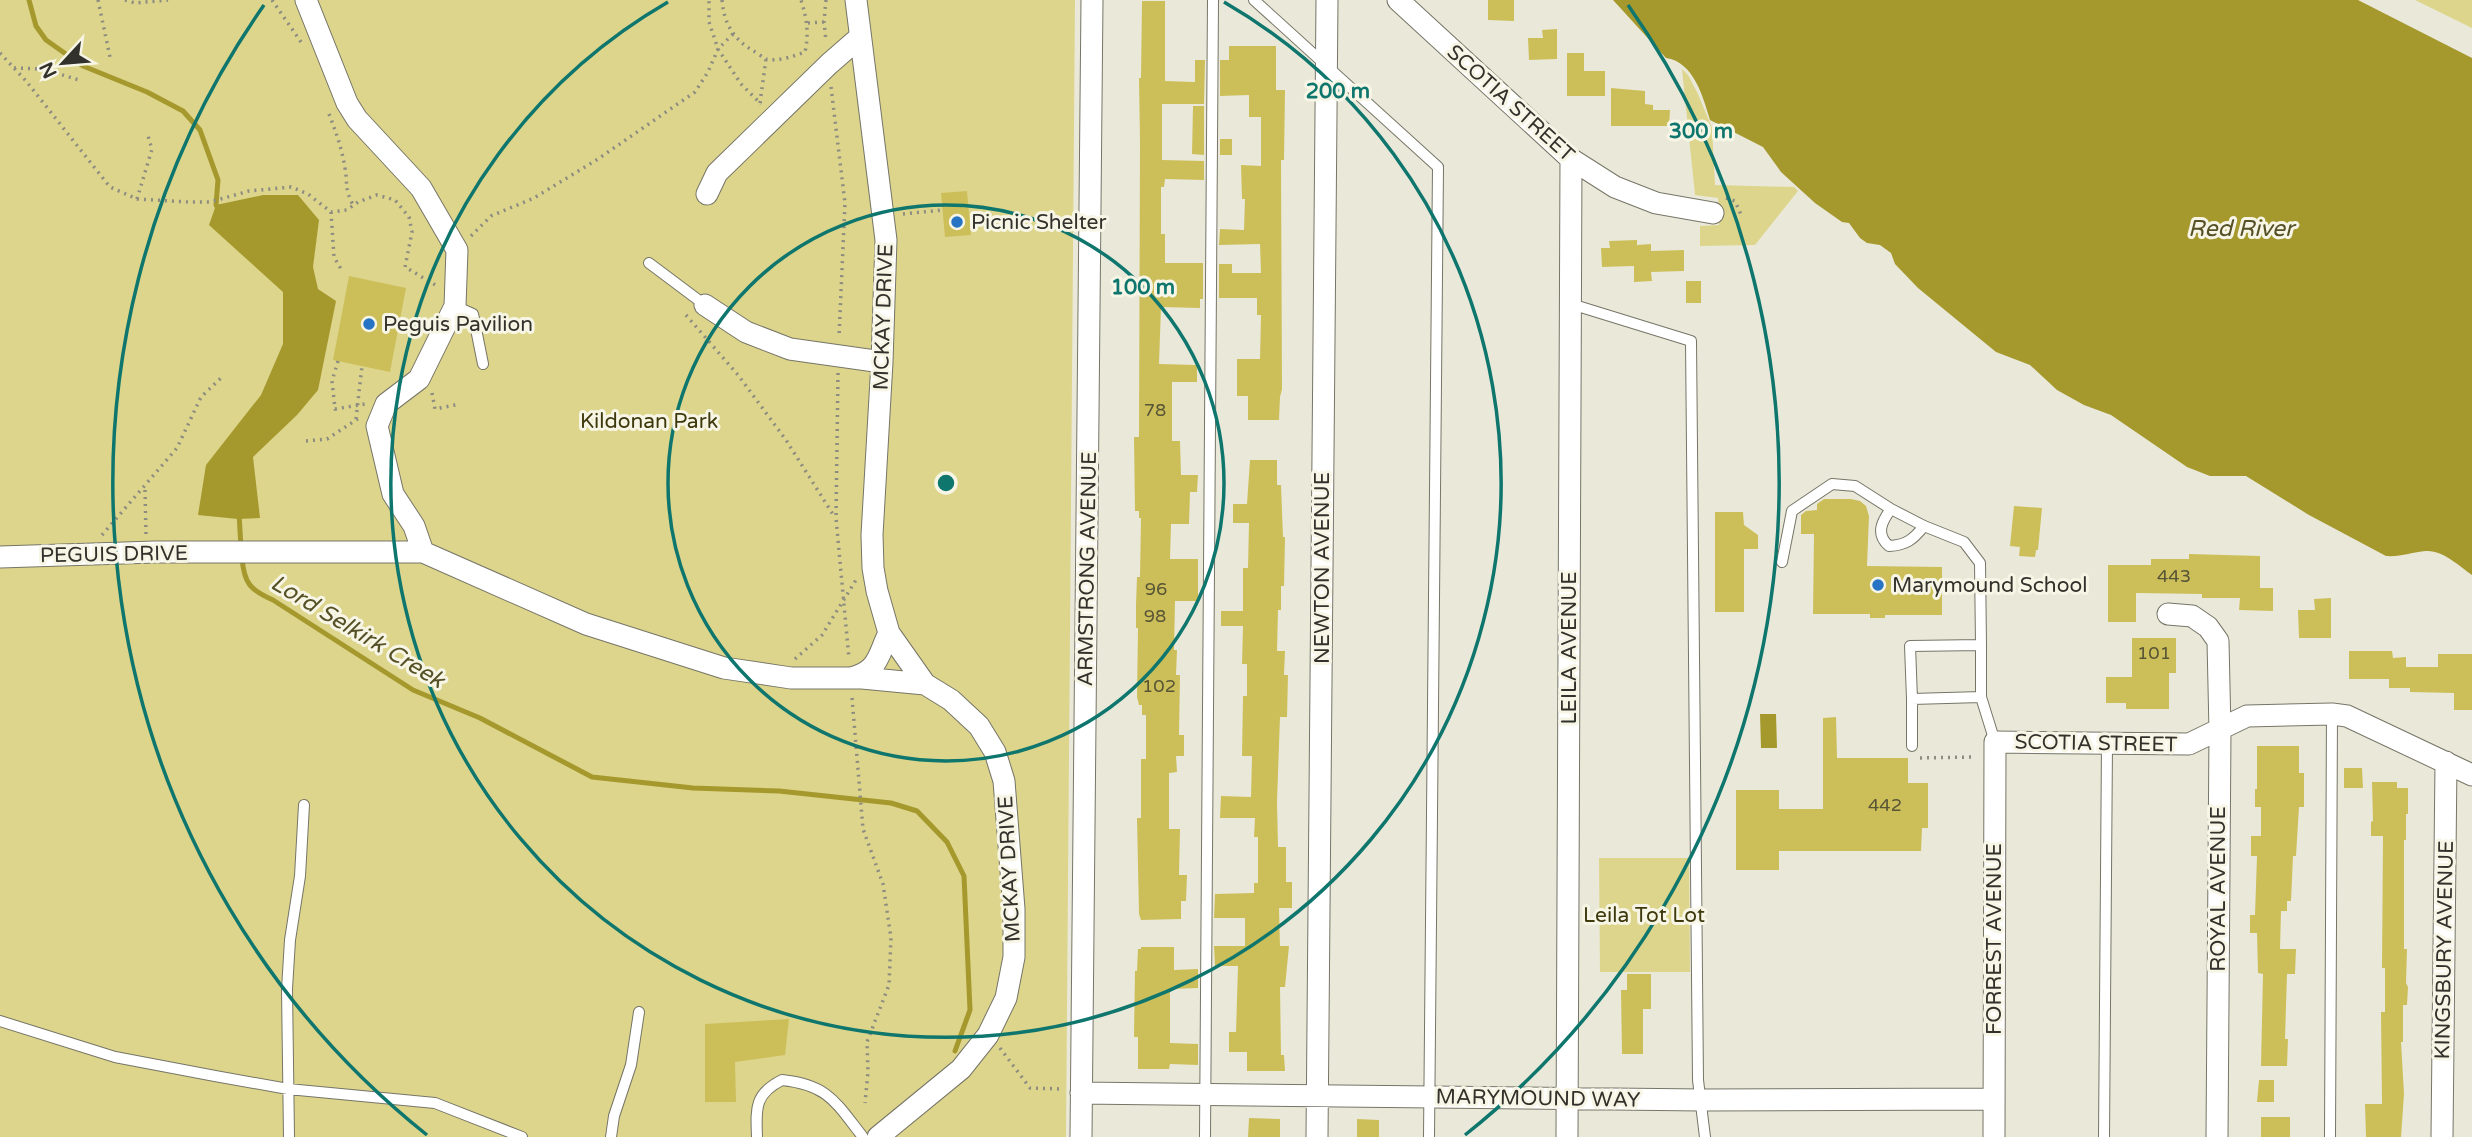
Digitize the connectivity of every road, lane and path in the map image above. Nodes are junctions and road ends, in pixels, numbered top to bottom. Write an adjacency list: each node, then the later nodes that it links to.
1 (98, 0): 23 (path)
2 (125, 0): 3 (path)
3 (168, 0)
4 (272, 0): 21 (path)
5 (306, 0): 40 (street)
6 (709, 0): 20 (path)
7 (722, 0): 18 (path)
8 (801, 0): 17 (path)
9 (826, 0): 16 (path)
10 (856, 0): 19 (street, MCKAY DRIVE)
11 (1092, 0): 91 (street, ARMSTRONG AVENUE)
12 (1213, 0): 92 (lane)
13 (1254, 0): 26 (lane)
14 (1327, 0): 26 (street, NEWTON AVENUE)
15 (1398, 0): 32 (street, SCOTIA STREET)
16 (824, 22): 17 (path); 25 (path)
17 (808, 23): 24 (path)
18 (733, 34): 20 (path); 24 (path)
19 (860, 37): 25 (street); 39 (street, MCKAY DRIVE)
20 (718, 49): 30 (path); 40 (path)
21 (307, 52)
22 (0, 53): 27 (path)
23 (110, 57)
24 (766, 59): 30 (path)
25 (829, 64): 30 (street); 46 (path)
26 (1326, 64): 93 (street, NEWTON AVENUE); 94 (lane)
27 (14, 68): 28 (path); 34 (path)
28 (79, 80)
29 (328, 111): 35 (path)
30 (767, 111): 33 (street)
31 (148, 136): 34 (path)
32 (1571, 159): 38 (street, SCOTIA STREET); 43 (street, LEILA AVENUE)
33 (707, 194)
34 (136, 199): 37 (path)
35 (353, 205): 37 (path); 44 (path)
36 (942, 210): 39 (path)
37 (331, 212): 42 (path)
38 (1713, 213)
39 (883, 216): 48 (street, MCKAY DRIVE)
40 (457, 250): 44 (street)
41 (649, 263): 45 (lane)
42 (341, 269)
43 (1571, 304): 95 (street, LEILA AVENUE); 97 (lane)
44 (455, 306): 49 (lane); 53 (street)
45 (696, 310): 46 (street); 60 (path)
46 (839, 355): 48 (street); 60 (path)
47 (338, 361): 55 (path)
48 (882, 362): 64 (street, MCKAY DRIVE)
49 (483, 364)
50 (362, 366): 55 (path)
51 (222, 377): 58 (path)
52 (431, 388): 54 (path)
53 (386, 404): 55 (path); 56 (path); 63 (street)
54 (460, 404)
55 (356, 405): 56 (path)
56 (356, 419): 57 (path)
57 (306, 441)
58 (145, 488): 62 (path); 65 (path)
59 (1891, 509): 61 (lane); 61 (lane); 67 (lane)
60 (835, 518): 68 (path)
61 (1924, 526): 71 (lane)
62 (146, 552): 63 (street, PEGUIS DRIVE); 65 (street, PEGUIS DRIVE)
63 (423, 552): 72 (street)
64 (872, 553): 68 (path); 70 (street, MCKAY DRIVE)
65 (84, 554): 66 (street, PEGUIS DRIVE)
66 (0, 557)
67 (1783, 562)
68 (844, 600): 72 (path); 73 (path)
69 (2168, 614): 78 (street, ROYAL AVENUE)
70 (889, 634): 73 (street); 74 (street, MCKAY DRIVE)
71 (1981, 645): 75 (lane); 76 (lane)
72 (775, 676): 73 (street)
73 (851, 678): 74 (street); 98 (path)
74 (925, 684): 89 (street, MCKAY DRIVE)
75 (1981, 697): 76 (lane); 79 (lane)
76 (1912, 699): 81 (lane)
77 (2332, 714): 78 (street, SCOTIA STREET); 84 (street, SCOTIA STREET); 114 (lane)
78 (2220, 731): 80 (street, SCOTIA STREET); 113 (street, ROYAL AVENUE)
79 (1995, 742): 80 (street, SCOTIA STREET); 96 (street, FORREST AVENUE)
80 (2107, 743): 112 (lane)
81 (1912, 746)
82 (1978, 757): 83 (path)
83 (1914, 758)
84 (2446, 762): 85 (street, SCOTIA STREET); 115 (street, KINGSBURY AVENUE)
85 (2472, 775)
86 (304, 805): 90 (lane)
87 (639, 1012): 101 (lane)
88 (0, 1021): 90 (lane)
89 (988, 1035): 91 (path); 104 (street, MCKAY DRIVE)
90 (288, 1089): 99 (lane); 100 (lane)
91 (1081, 1093): 92 (street, MARYMOUND WAY); 105 (street, ARMSTRONG AVENUE)
92 (1205, 1093): 93 (street, MARYMOUND WAY); 106 (lane)
93 (1318, 1096): 94 (street, MARYMOUND WAY); 107 (street, NEWTON AVENUE)
94 (1429, 1096): 95 (street, MARYMOUND WAY); 108 (lane)
95 (1567, 1098): 97 (street, MARYMOUND WAY); 109 (street, LEILA AVENUE)
96 (1994, 1098): 97 (street, MARYMOUND WAY); 111 (street, FORREST AVENUE)
97 (1702, 1100): 110 (lane)
98 (865, 1103)
99 (289, 1137)
100 (522, 1137)
101 (611, 1137)
102 (757, 1137): 103 (lane)
103 (863, 1137)
104 (878, 1137)
105 (1081, 1137)
106 (1205, 1137)
107 (1317, 1137)
108 (1429, 1137)
109 (1567, 1137)
110 (1705, 1137)
111 (1994, 1137)
112 (2104, 1137)
113 (2217, 1137)
114 (2330, 1137)
115 (2442, 1137)

